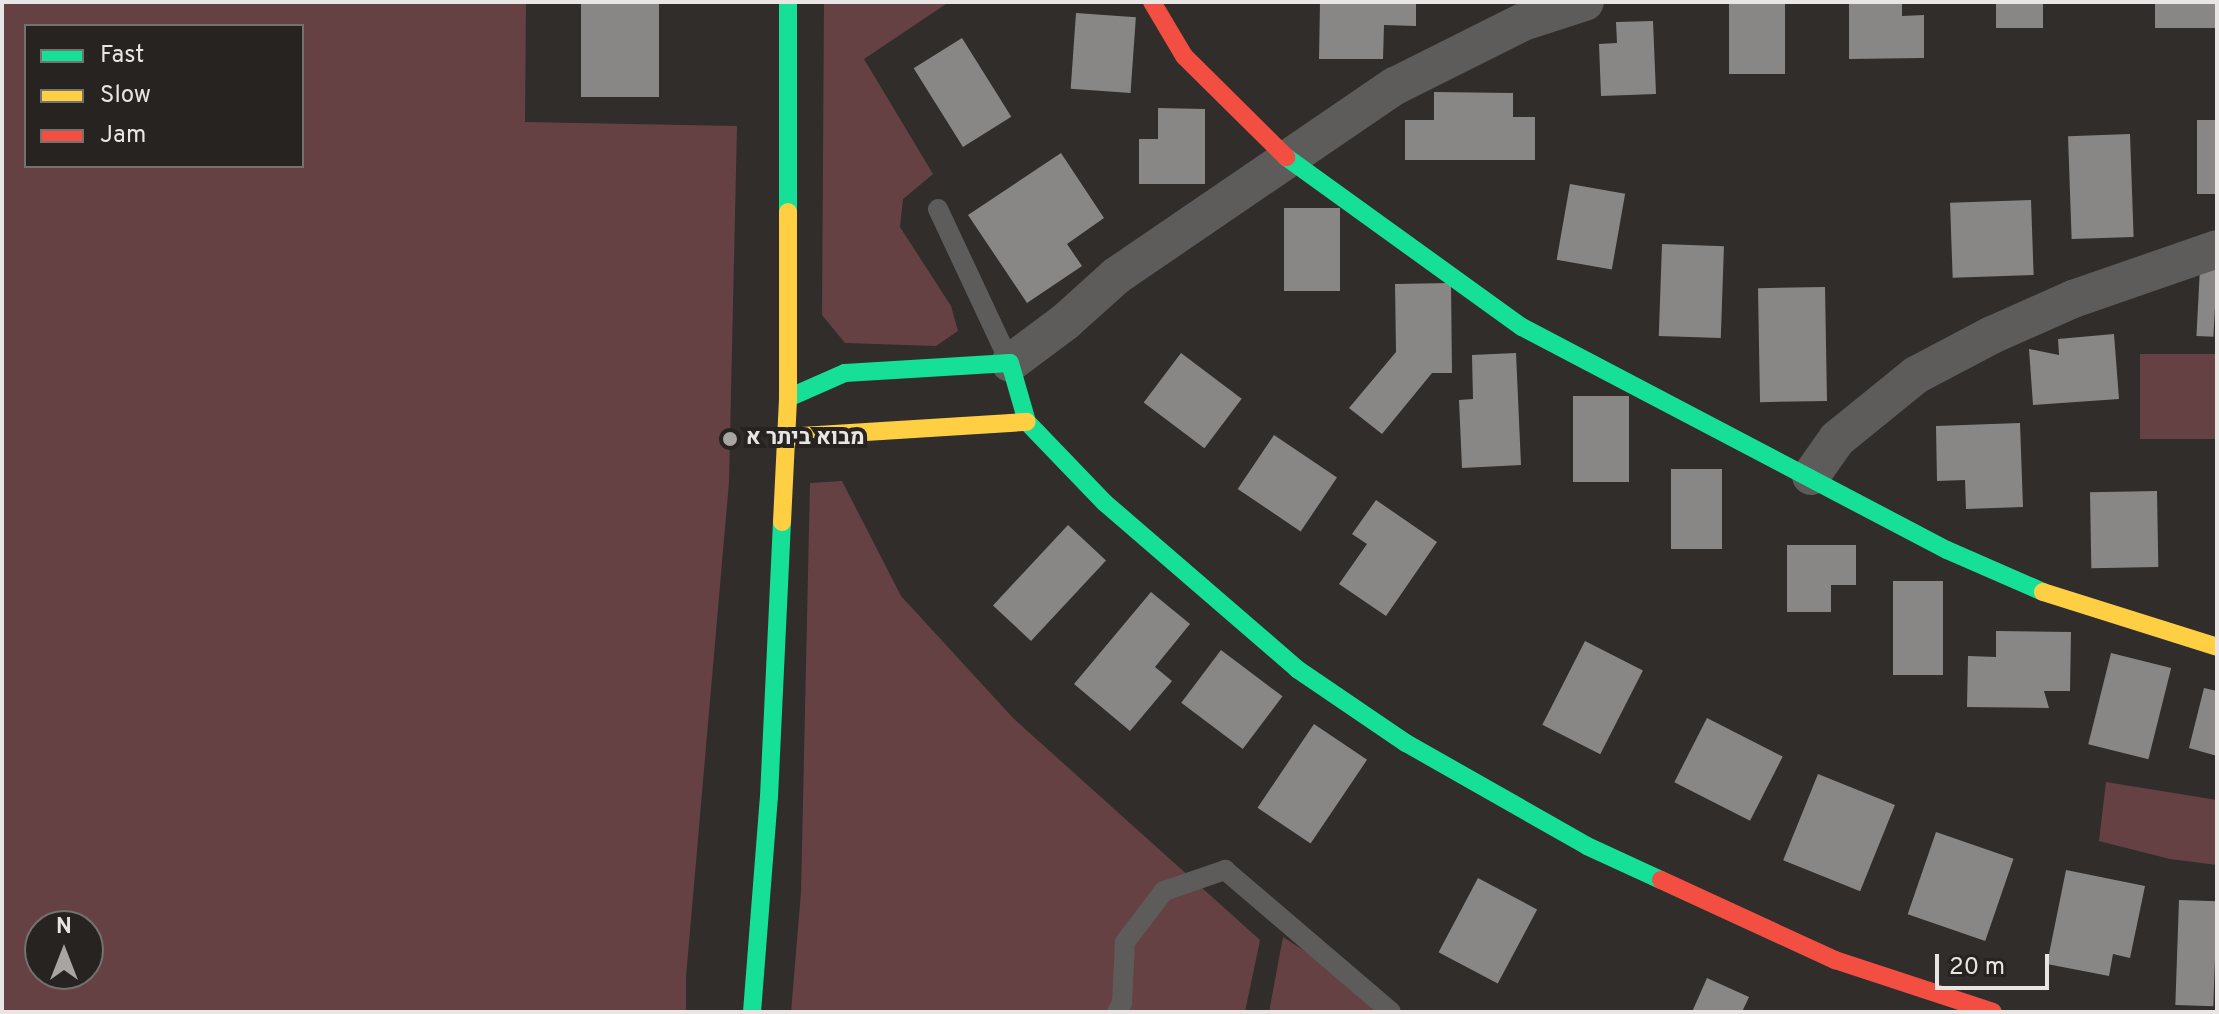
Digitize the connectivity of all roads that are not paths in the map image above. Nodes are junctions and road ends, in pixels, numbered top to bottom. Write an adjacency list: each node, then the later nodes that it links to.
1 (788, 2): 8 (street)
2 (1152, 2): 4 (street)
3 (1585, 2): 4 (street)
4 (1286, 157): 7 (street); 11 (street)
5 (938, 209): 7 (lane)
6 (2217, 249): 11 (street)
7 (1010, 363): 8 (street); 9 (street)
8 (788, 398): 10 (street)
9 (1027, 422): 10 (street); 16 (street)
10 (786, 437): 13 (street)
11 (1811, 476): 12 (street)
12 (2217, 647)
13 (752, 1012)
14 (1117, 1012): 15 (lane)
15 (1391, 1012)
16 (1993, 1012)

